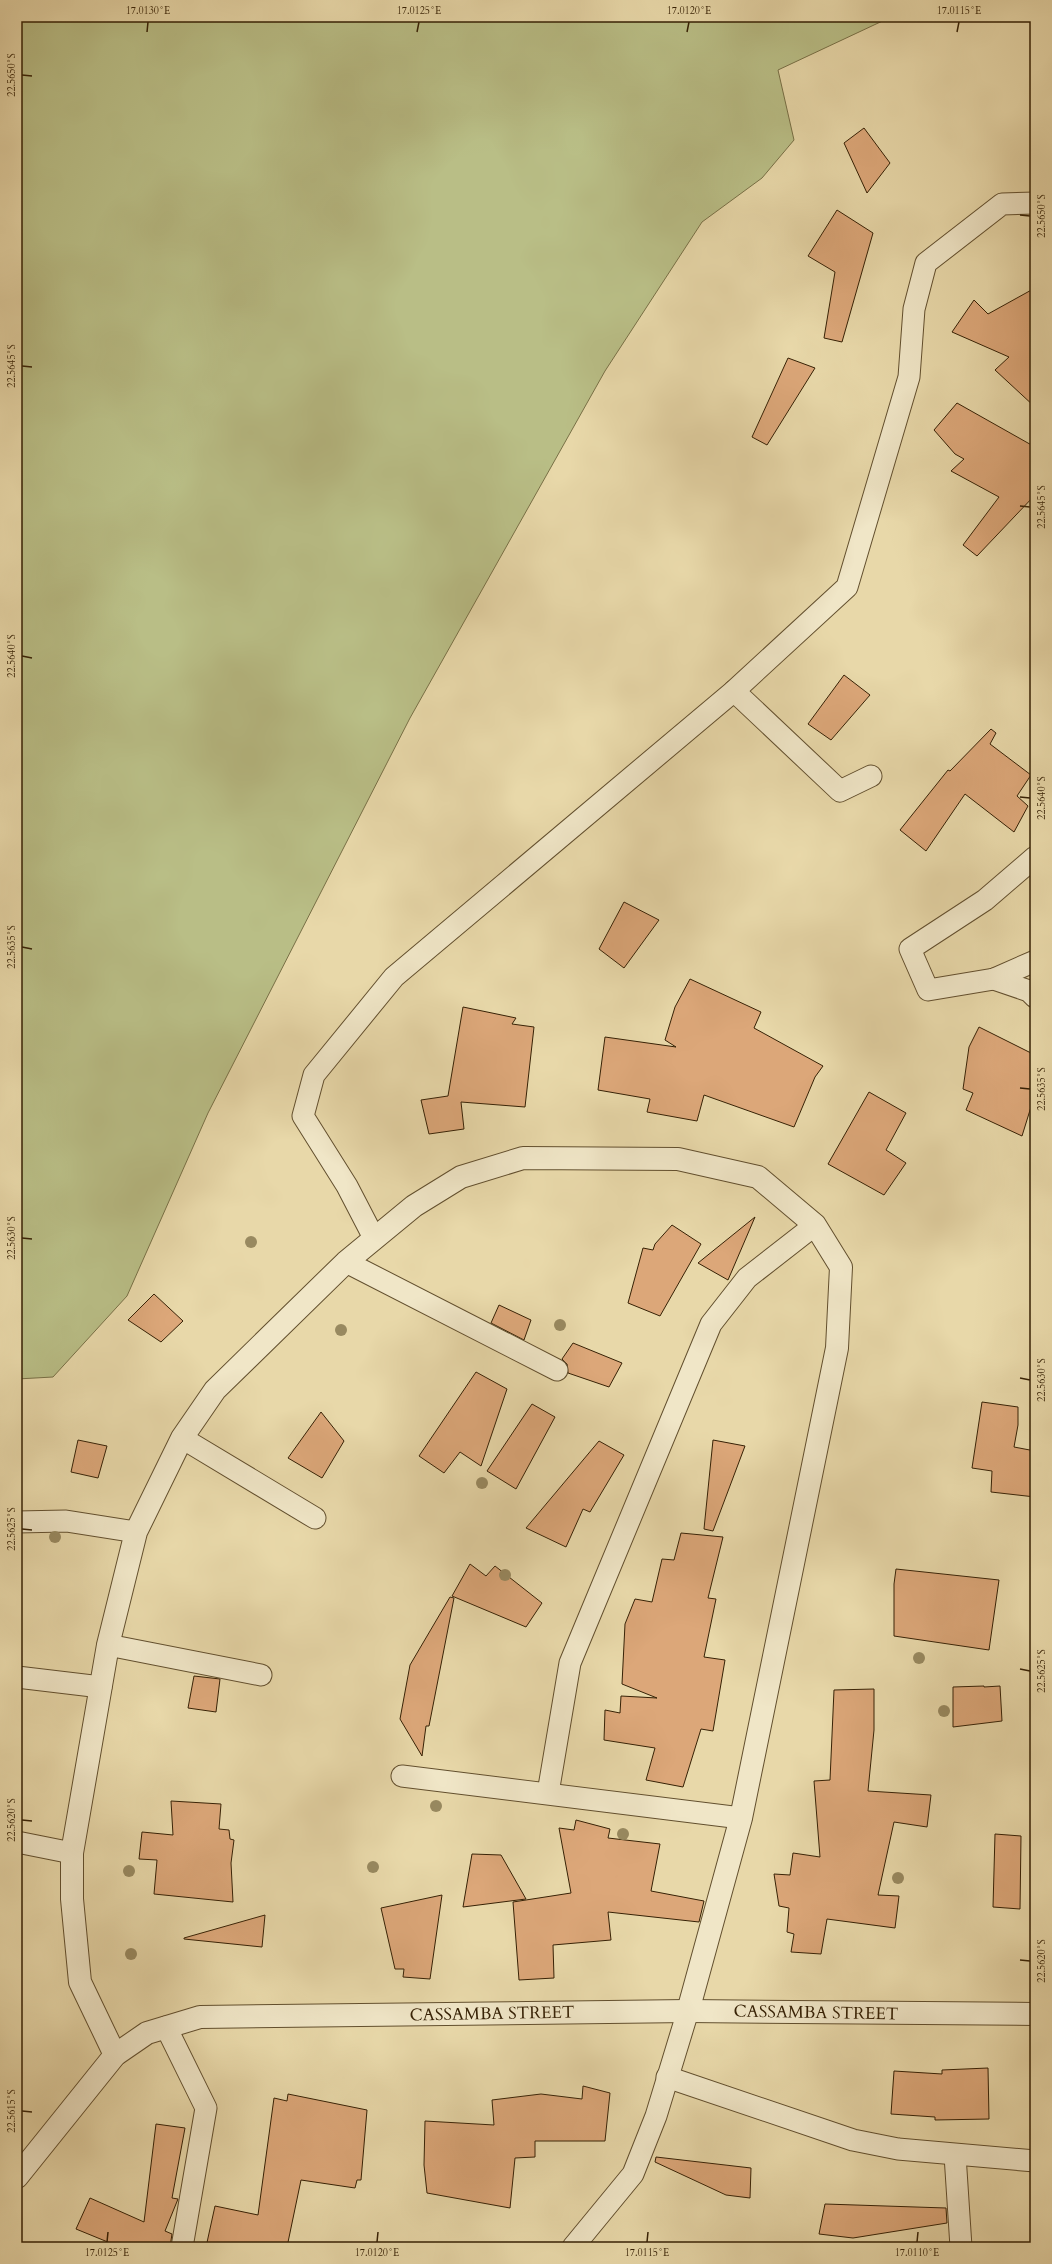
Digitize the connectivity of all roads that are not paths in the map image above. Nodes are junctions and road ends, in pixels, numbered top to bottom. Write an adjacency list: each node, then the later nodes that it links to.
1 (1035, 203): 2 (lane)
2 (734, 691): 3 (lane); 9 (lane)
3 (871, 776)
4 (1035, 857): 6 (lane)
5 (1035, 960): 6 (lane)
6 (994, 978): 7 (lane)
7 (1035, 997)
8 (815, 1224): 9 (street); 21 (lane); 22 (street)
9 (374, 1238): 10 (street)
10 (346, 1262): 11 (lane); 12 (street)
11 (556, 1370)
12 (182, 1438): 13 (lane); 15 (street)
13 (315, 1518)
14 (17, 1522): 15 (lane)
15 (136, 1532): 16 (street)
16 (108, 1645): 17 (lane); 19 (street)
17 (261, 1675)
18 (17, 1677): 19 (lane)
19 (101, 1687): 24 (street)
20 (402, 1776): 21 (lane)
21 (548, 1793): 22 (lane)
22 (740, 1818): 25 (street)
23 (17, 1842): 24 (lane)
24 (72, 1853): 28 (street)
25 (688, 2011): 26 (street, CASSAMBA STREET); 27 (street, CASSAMBA STREET); 29 (lane)
26 (1035, 2014)
27 (166, 2027): 28 (street, CASSAMBA STREET); 33 (lane)
28 (115, 2054): 32 (street, CASSAMBA STREET)
29 (667, 2077): 30 (lane); 34 (lane)
30 (955, 2155): 31 (lane); 35 (lane)
31 (1035, 2161)
32 (17, 2177)
33 (182, 2247)
34 (573, 2247)
35 (962, 2247)

